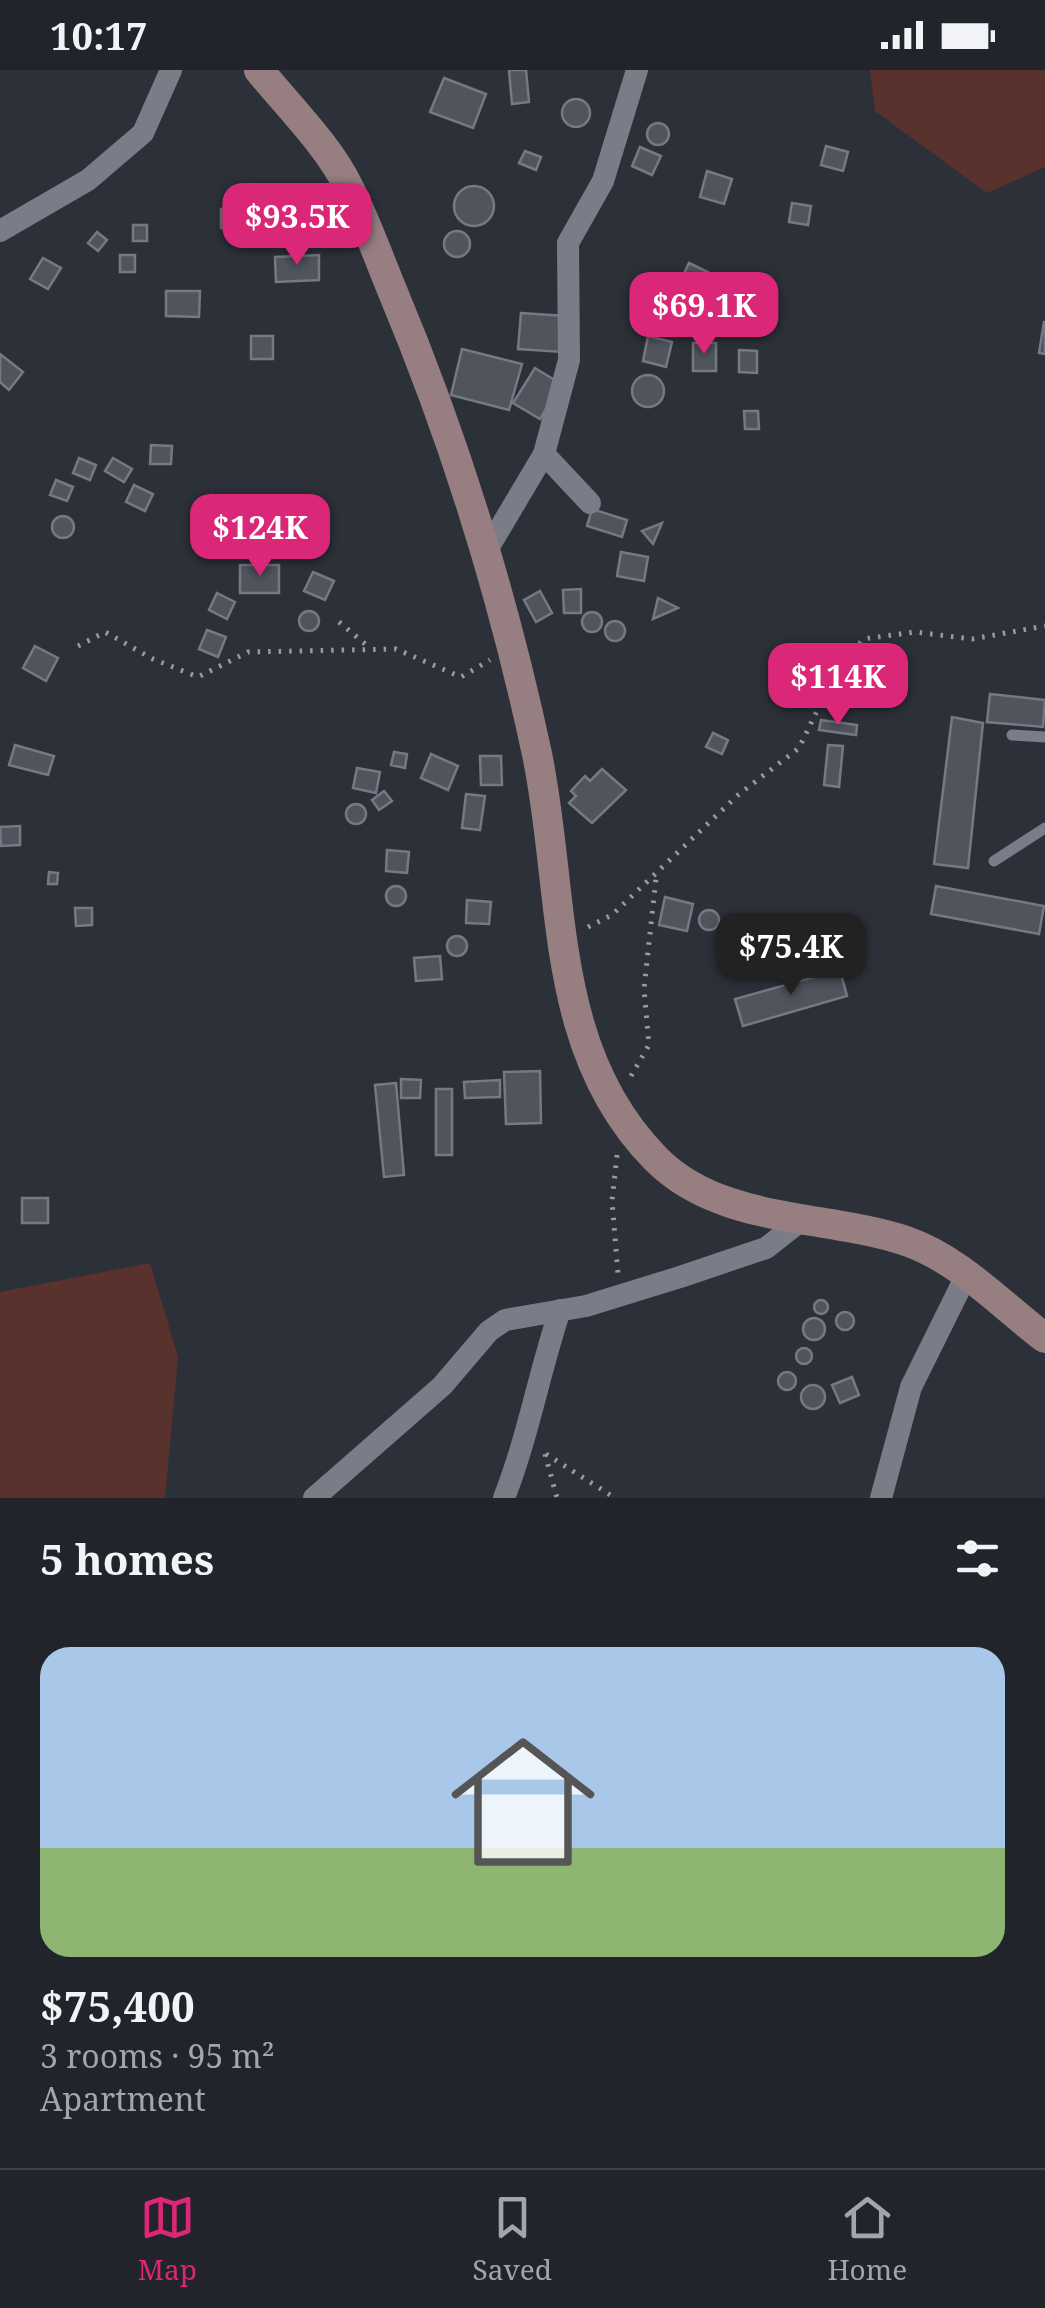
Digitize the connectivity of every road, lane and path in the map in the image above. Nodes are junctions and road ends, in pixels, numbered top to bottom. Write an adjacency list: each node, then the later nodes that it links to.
1 (171, 70): 4 (street)
2 (260, 70): 7 (street)
3 (637, 70): 5 (street)
4 (0, 231)
5 (544, 454): 6 (street); 7 (street)
6 (590, 503)
7 (487, 550): 11 (street)
8 (338, 622): 12 (path)
9 (1045, 626): 17 (path)
10 (78, 646): 12 (path)
11 (510, 648): 12 (path); 17 (street)
12 (372, 650)
13 (1012, 734): 14 (lane)
14 (1045, 738)
15 (1045, 828): 16 (lane)
16 (994, 862)
17 (560, 943): 18 (street)
18 (799, 1222): 19 (street); 20 (street)
19 (966, 1276): 21 (street); 27 (street)
20 (560, 1310): 22 (street); 23 (street)
21 (1045, 1338)
22 (535, 1451): 24 (street); 25 (path); 26 (path)
23 (314, 1498)
24 (504, 1498)
25 (558, 1498)
26 (614, 1498)
27 (882, 1498)

